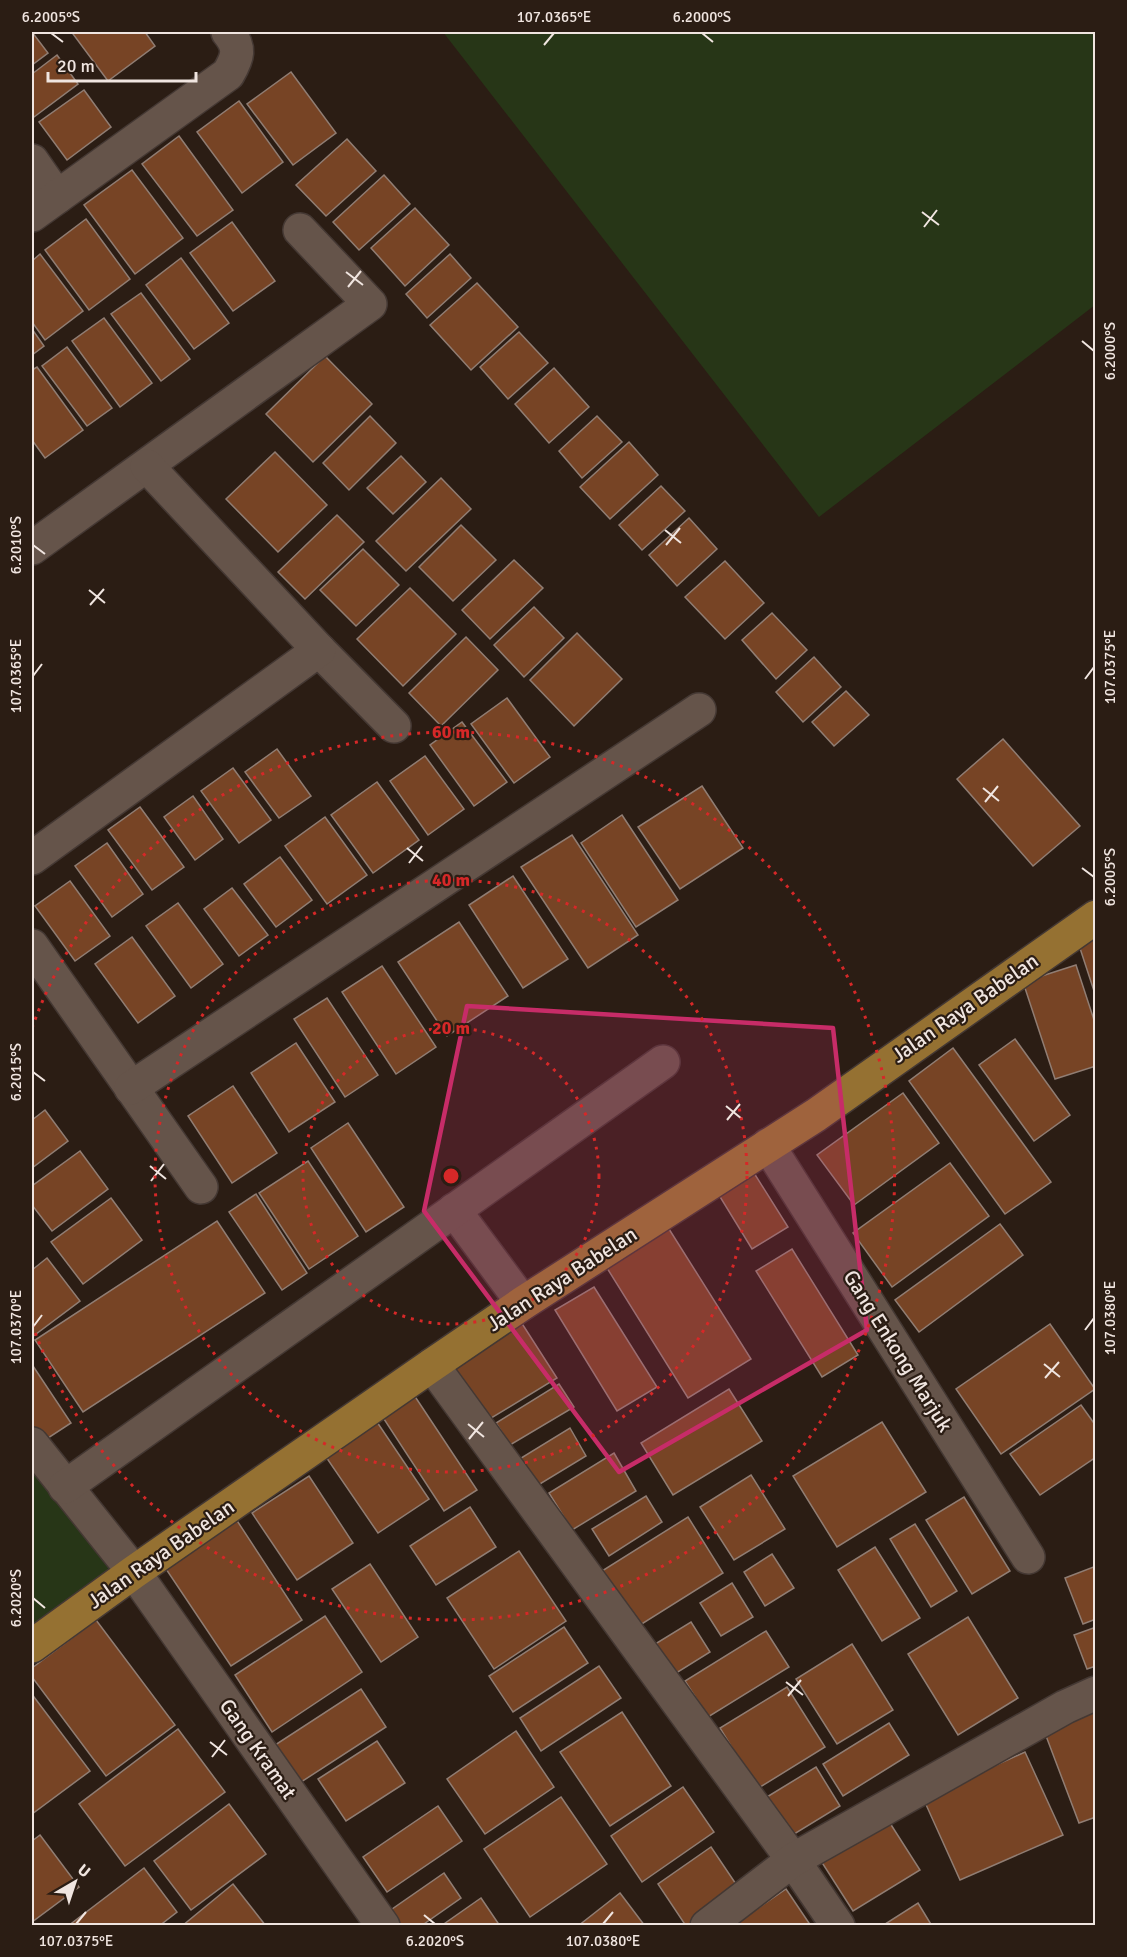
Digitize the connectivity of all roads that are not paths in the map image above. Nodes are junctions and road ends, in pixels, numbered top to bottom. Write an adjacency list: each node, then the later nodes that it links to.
1 (228, 32): 3 (street)
2 (32, 161): 3 (street)
3 (44, 206)
4 (300, 230): 5 (street)
5 (147, 466): 6 (street); 7 (street)
6 (32, 548)
7 (319, 650): 9 (street); 10 (street)
8 (699, 710): 14 (street)
9 (394, 726)
10 (32, 858)
11 (1095, 917): 15 (main road, Jalan Raya Babelan)
12 (32, 946): 14 (street)
13 (663, 1062): 17 (street)
14 (131, 1088): 16 (street)
15 (768, 1145): 18 (main road, Jalan Raya Babelan); 22 (street, Gang Enkong Marjuk)
16 (201, 1187)
17 (454, 1210): 18 (street); 21 (street)
18 (523, 1303): 19 (main road, Jalan Raya Babelan)
19 (432, 1365): 23 (main road, Jalan Raya Babelan); 26 (street)
20 (32, 1444): 21 (street, Gang Kramat)
21 (64, 1487): 23 (street, Gang Kramat)
22 (1028, 1557)
23 (134, 1572): 24 (main road, Jalan Raya Babelan); 27 (street, Gang Kramat)
24 (32, 1647)
25 (1095, 1693): 26 (street)
26 (793, 1860): 28 (street); 29 (street)
27 (383, 1926)
28 (707, 1926)
29 (838, 1926)

